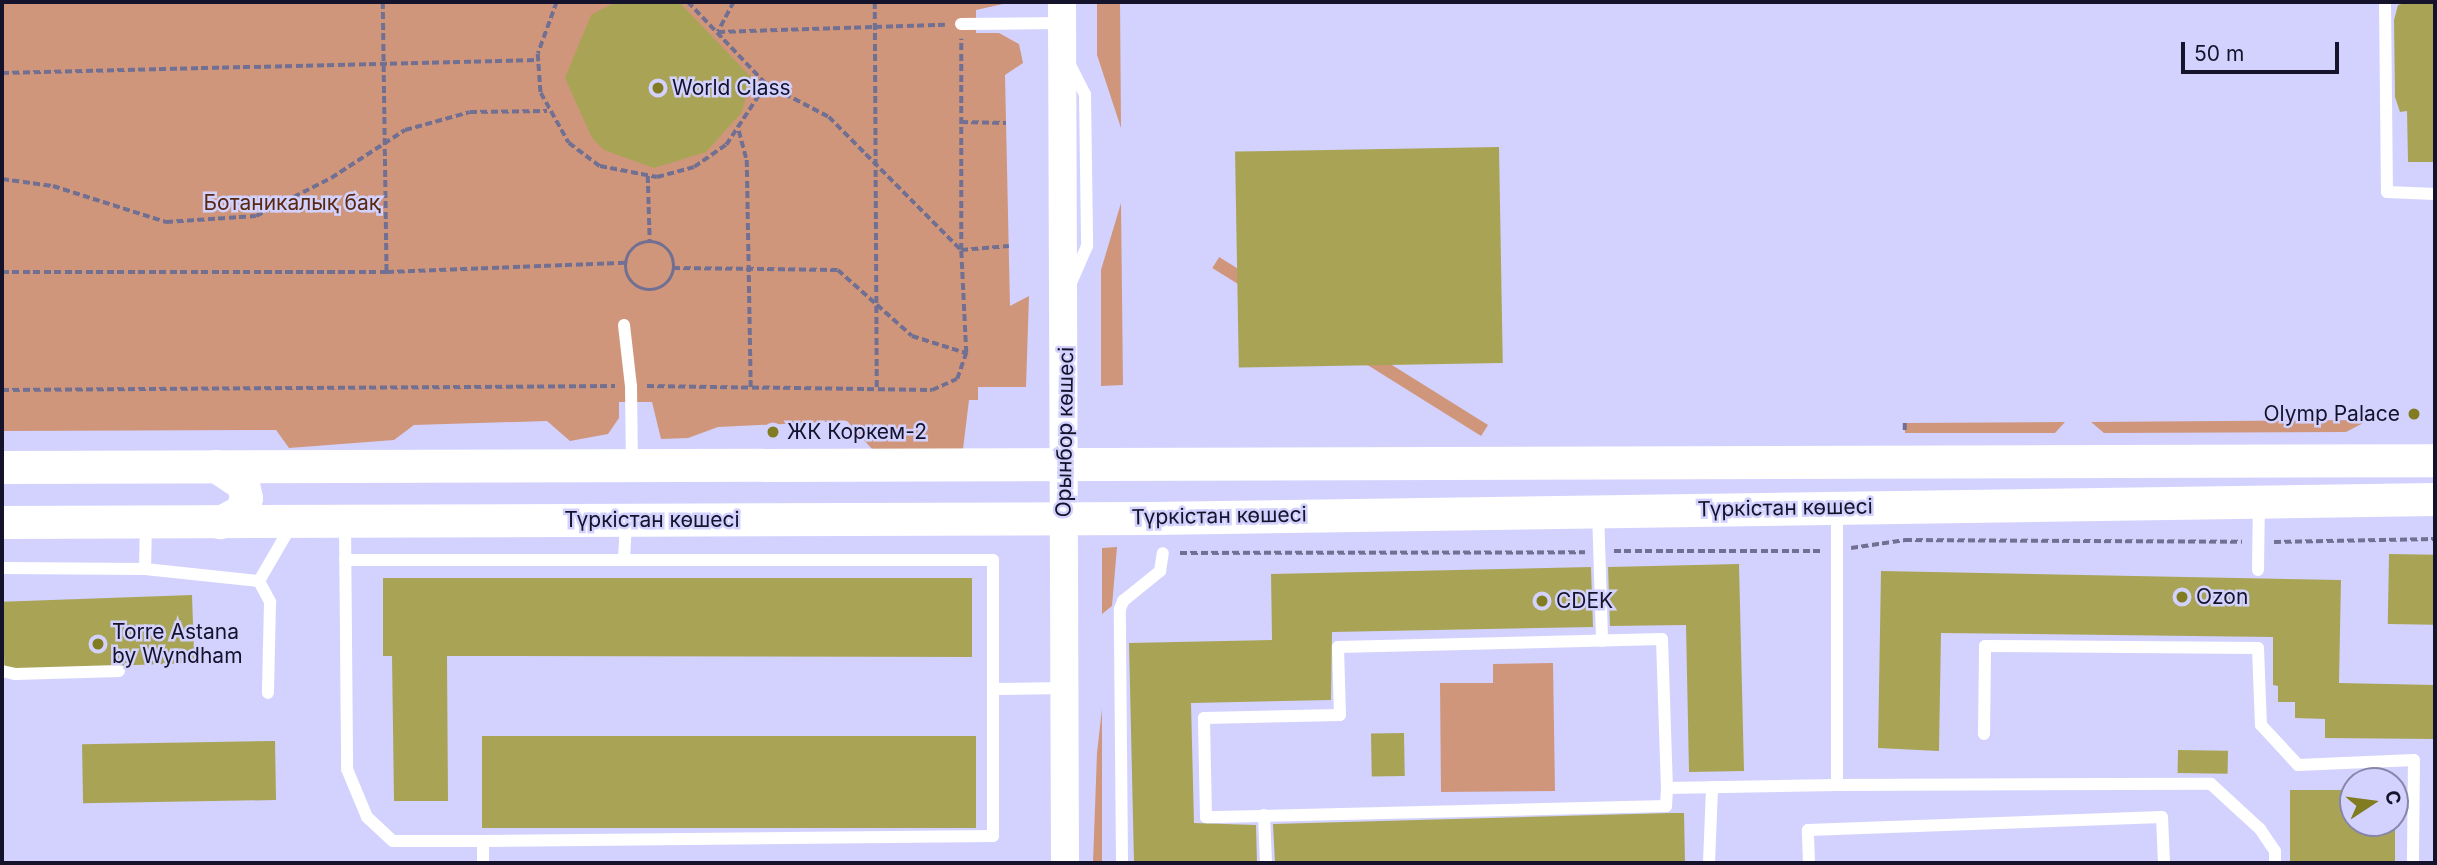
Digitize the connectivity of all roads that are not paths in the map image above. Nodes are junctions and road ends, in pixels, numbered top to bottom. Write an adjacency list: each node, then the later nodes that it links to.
1 (2385, 2): 4 (lane)
2 (961, 24): 3 (lane)
3 (1063, 25): 7 (street, Орынбор көшесі)
4 (2435, 194)
5 (624, 325): 8 (lane)
6 (2435, 460): 7 (main road)
7 (1065, 462): 8 (main road); 16 (street, Орынбор көшесі)
8 (632, 464): 10 (main road)
9 (216, 466): 10 (main road); 11 (main road); 23 (main road)
10 (373, 466): 20 (main road)
11 (2, 467)
12 (2435, 499): 13 (main road, Түркістан көшесі)
13 (2259, 501): 14 (main road, Түркістан көшесі); 29 (lane)
14 (1837, 508): 15 (main road, Түркістан көшесі); 38 (lane)
15 (1598, 511): 16 (main road, Түркістан көшесі); 31 (lane)
16 (1064, 517): 17 (main road, Түркістан көшесі); 34 (street, Орынбор көшесі)
17 (626, 520): 20 (main road, Түркістан көшесі); 26 (lane)
18 (293, 521): 19 (main road, Түркістан көшесі); 23 (main road, Түркістан көшесі); 30 (lane)
19 (345, 521): 20 (main road, Түркістан көшесі); 25 (lane)
20 (384, 521)
21 (2, 522): 22 (main road, Түркістан көшесі)
22 (146, 522): 23 (main road, Түркістан көшесі); 28 (lane)
23 (220, 522)
24 (1163, 553): 45 (lane)
25 (345, 560): 26 (lane); 42 (lane)
26 (624, 560): 35 (lane)
27 (2, 568): 28 (lane)
28 (145, 569): 30 (lane)
29 (2258, 570)
30 (260, 582): 36 (lane)
31 (1602, 641): 40 (lane); 41 (lane)
32 (2, 671): 33 (lane)
33 (119, 671)
34 (1065, 688): 35 (lane); 44 (street, Орынбор көшесі)
35 (993, 689): 42 (lane)
36 (268, 693)
37 (1984, 734): 51 (lane)
38 (1837, 785): 39 (lane); 50 (lane)
39 (1712, 787): 40 (lane); 47 (lane)
40 (1667, 788): 41 (lane)
41 (1264, 815): 46 (lane)
42 (482, 841): 43 (lane)
43 (483, 863)
44 (1065, 863)
45 (1122, 863)
46 (1266, 863)
47 (1709, 863)
48 (1809, 863): 49 (lane)
49 (2164, 863)
50 (2275, 863)
51 (2413, 863)

